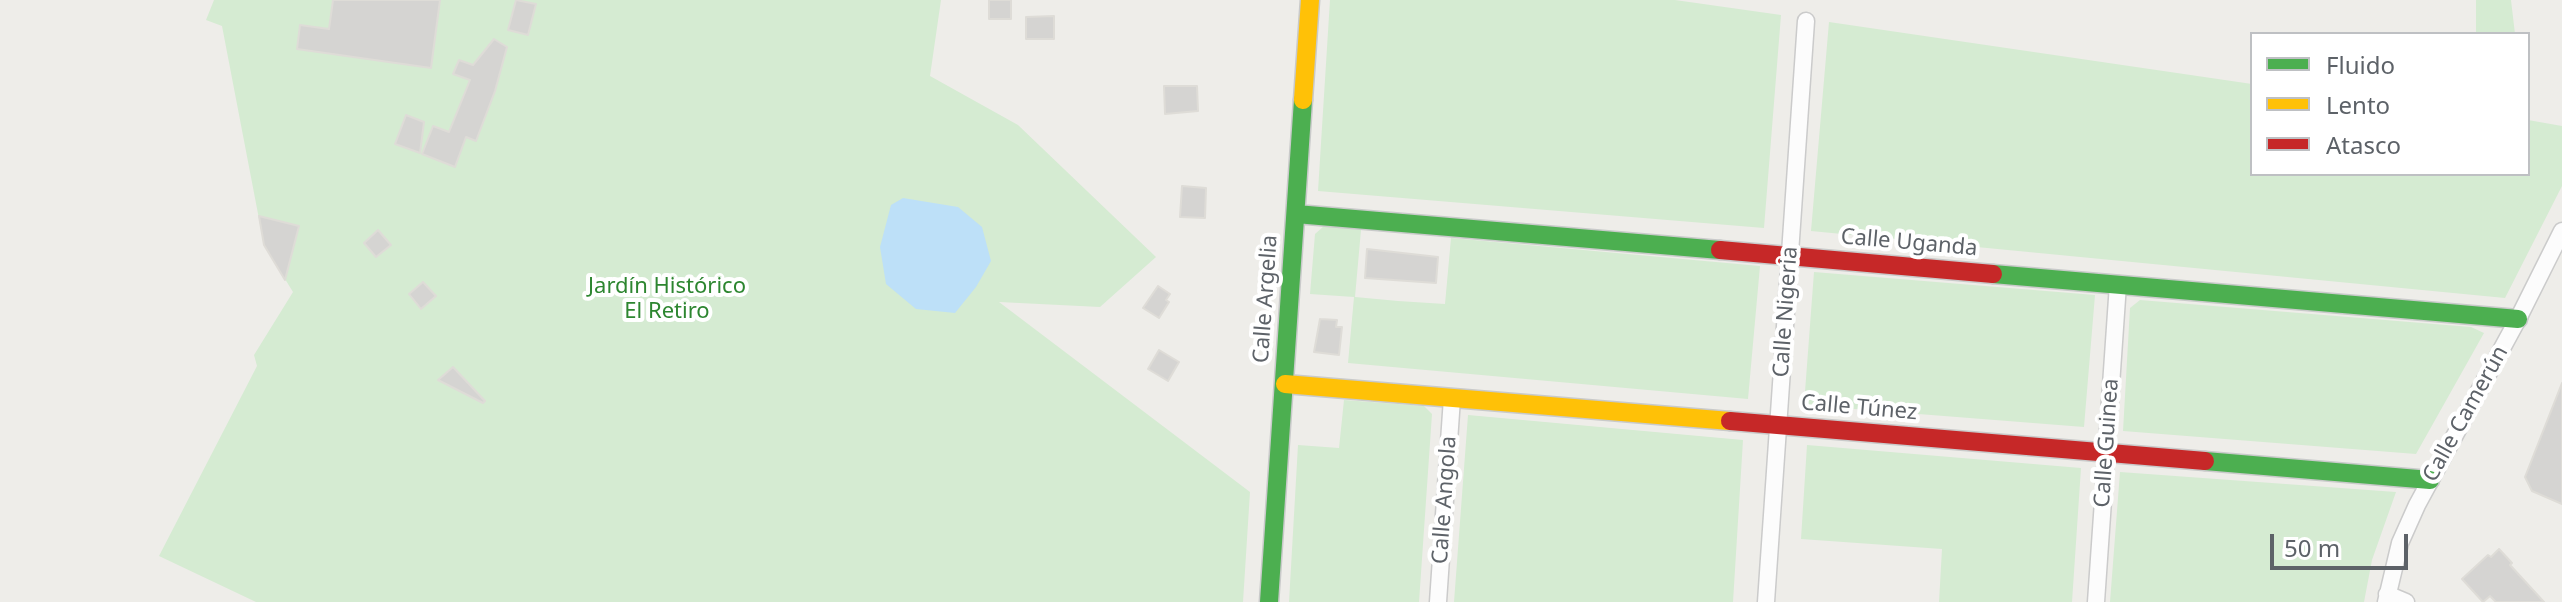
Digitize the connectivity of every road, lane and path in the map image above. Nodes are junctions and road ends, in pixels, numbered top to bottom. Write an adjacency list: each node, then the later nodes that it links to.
1 (1310, 0): 3 (street, Calle Argelia)
2 (1806, 21): 5 (street, Calle Nigeria)
3 (1296, 214): 5 (street, Calle Uganda); 8 (street, Calle Argelia)
4 (2562, 231): 7 (street, Calle Camerún)
5 (1790, 256): 6 (street, Calle Uganda); 10 (street, Calle Nigeria)
6 (2118, 284): 7 (street, Calle Uganda); 11 (street, Calle Guinea)
7 (2518, 319): 12 (street, Calle Camerún)
8 (1285, 384): 9 (street, Calle Túnez); 14 (street, Calle Argelia)
9 (1452, 398): 10 (street, Calle Túnez); 15 (street, Calle Angola)
10 (1778, 426): 11 (street, Calle Túnez); 16 (street, Calle Nigeria)
11 (2106, 453): 12 (street, Calle Túnez); 17 (street, Calle Guinea)
12 (2430, 480): 13 (street, Calle Camerún)
13 (2387, 598): 18 (street)
14 (1269, 602)
15 (1438, 602)
16 (1766, 602)
17 (2096, 602)
18 (2406, 602)

